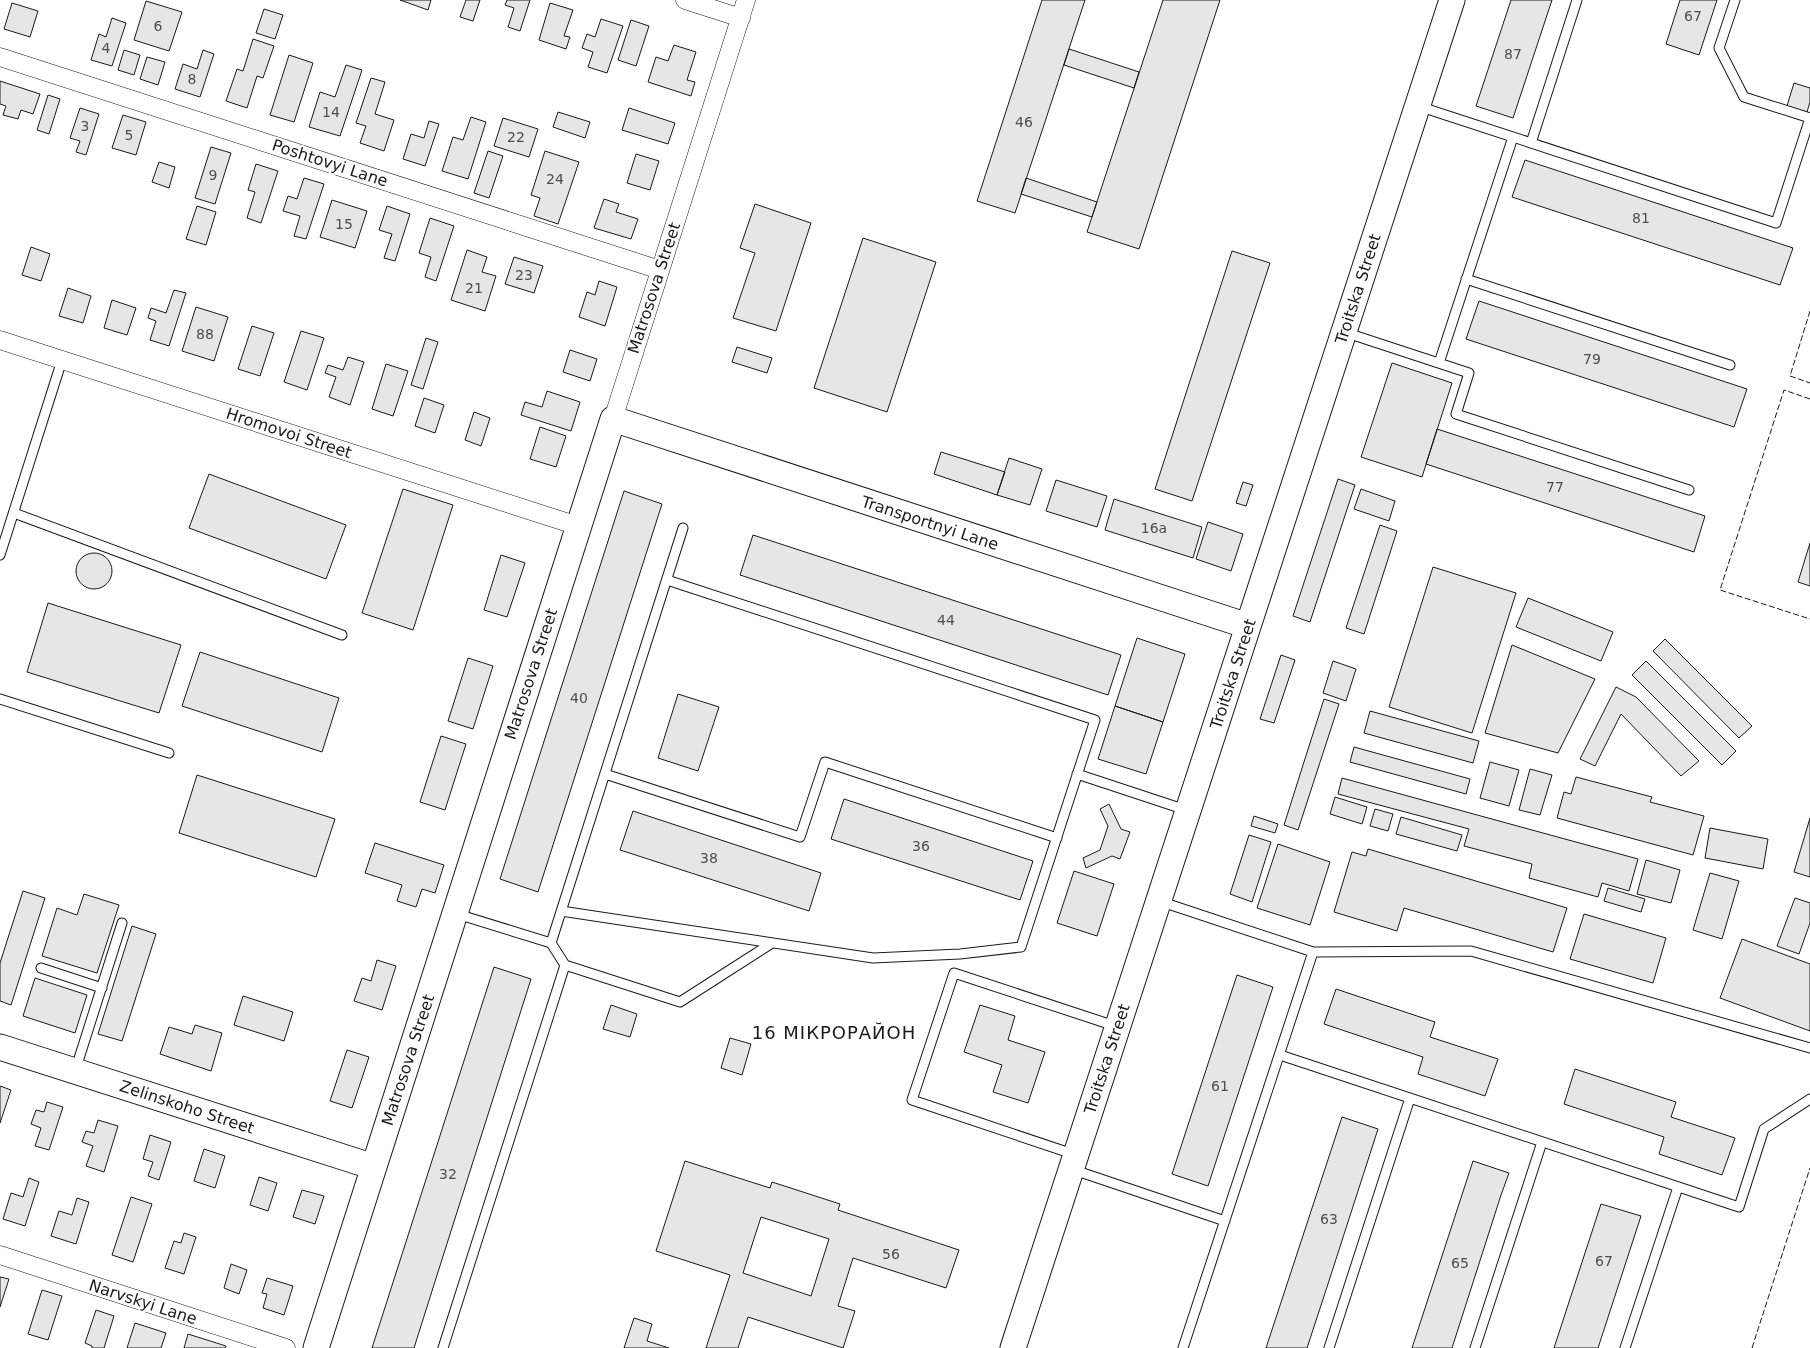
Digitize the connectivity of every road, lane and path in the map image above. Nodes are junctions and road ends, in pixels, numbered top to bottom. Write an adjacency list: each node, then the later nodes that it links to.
1 (685, 0): 6 (street)
2 (746, 0): 6 (street, Matrosova Street)
3 (1452, 0): 8 (street, Troitska Street)
4 (1577, 0): 11 (lane)
5 (1735, 0): 9 (lane)
6 (741, 18): 12 (street, Matrosova Street)
7 (0, 57): 12 (street, Poshtovyi Lane)
8 (1418, 106): 10 (lane); 14 (street, Troitska Street)
9 (1810, 118): 11 (lane)
10 (1512, 137): 11 (lane); 13 (lane)
11 (1531, 143)
12 (660, 270): 19 (street, Matrosova Street)
13 (1466, 279): 17 (lane); 18 (lane)
14 (1344, 332): 17 (lane); 26 (street, Troitska Street)
15 (0, 340): 16 (street, Hromovoi Street)
16 (62, 360): 21 (lane); 22 (street, Hromovoi Street)
17 (1439, 363): 20 (lane)
18 (1730, 365)
19 (613, 419): 22 (street, Matrosova Street); 26 (street, Transportnyi Lane)
20 (1689, 490)
21 (14, 513): 24 (lane); 27 (lane)
22 (578, 526): 36 (street, Matrosova Street)
23 (683, 528): 25 (lane)
24 (0, 555)
25 (667, 580): 30 (lane); 31 (lane)
26 (1248, 626): 32 (street, Troitska Street)
27 (342, 635)
28 (0, 699): 29 (lane)
29 (169, 753)
30 (605, 774): 33 (lane); 35 (lane)
31 (1077, 774): 32 (lane); 33 (lane)
32 (1188, 810): 34 (street, Troitska Street)
33 (1057, 838): 38 (lane)
34 (1159, 901): 40 (lane); 44 (street, Troitska Street)
35 (561, 911): 38 (lane); 39 (lane)
36 (455, 913): 39 (lane); 53 (street, Matrosova Street)
37 (122, 923): 43 (lane)
38 (772, 942): 41 (lane)
39 (551, 944): 41 (lane)
40 (1313, 952): 46 (lane); 47 (lane)
41 (565, 965): 59 (lane)
42 (41, 968): 43 (lane)
43 (102, 988): 48 (lane)
44 (1118, 1027): 52 (street, Troitska Street); 52 (lane)
45 (0, 1047): 48 (street, Zelinskoho Street)
46 (1810, 1048)
47 (1280, 1055): 49 (lane); 55 (lane)
48 (75, 1071): 53 (street, Zelinskoho Street)
49 (1410, 1098): 51 (lane); 62 (lane)
50 (1810, 1099): 54 (lane)
51 (1542, 1142): 54 (lane); 63 (lane)
52 (1074, 1162): 55 (lane); 60 (street, Troitska Street)
53 (374, 1167): 58 (street, Matrosova Street)
54 (1678, 1187): 64 (lane)
55 (1225, 1221): 61 (lane)
56 (0, 1255): 57 (street, Narvskyi Lane)
57 (286, 1348)
58 (316, 1348)
59 (443, 1348)
60 (1013, 1348)
61 (1183, 1348)
62 (1329, 1348)
63 (1474, 1348)
64 (1625, 1348)

